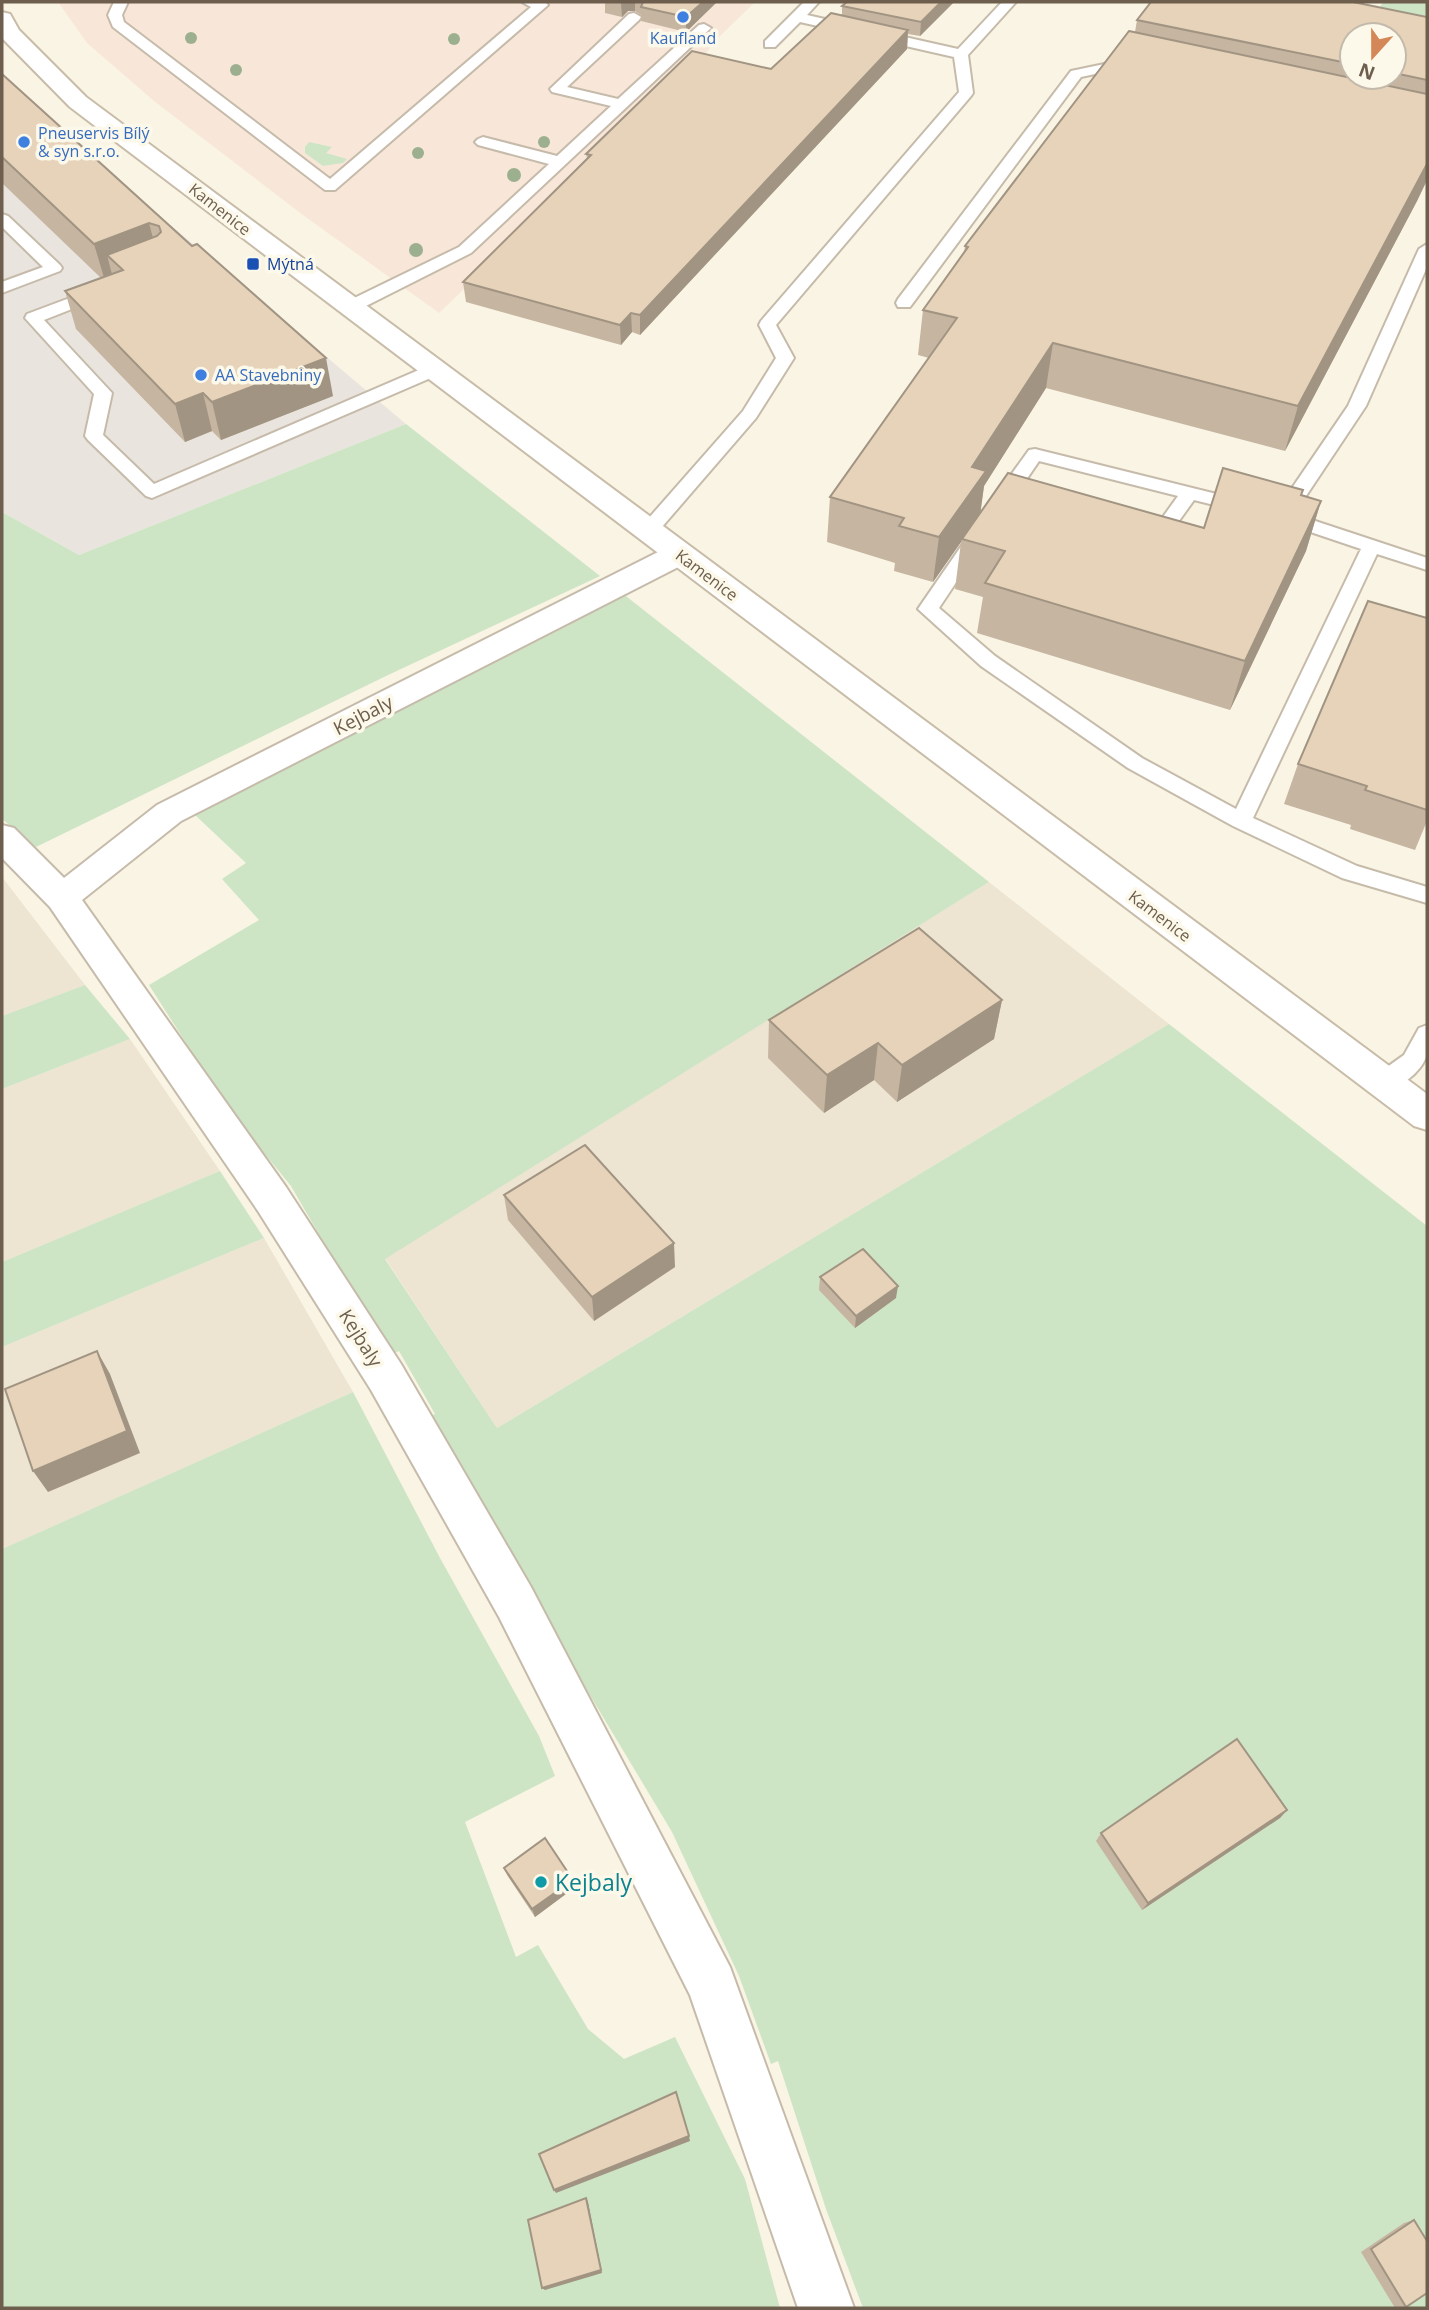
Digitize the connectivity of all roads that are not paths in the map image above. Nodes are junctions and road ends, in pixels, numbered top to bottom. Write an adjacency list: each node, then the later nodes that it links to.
1 (121, 2): 2 (lane)
2 (529, 2)
3 (812, 2): 6 (lane)
4 (1009, 2): 10 (lane)
5 (634, 17): 12 (lane)
6 (797, 17): 9 (lane); 10 (lane)
7 (2, 19): 20 (street, Kamenice)
8 (704, 28): 12 (lane)
9 (770, 44)
10 (961, 54): 25 (lane)
11 (1153, 74): 19 (lane)
12 (623, 105): 14 (lane)
13 (483, 142): 14 (lane)
14 (561, 162): 20 (lane)
15 (2, 219): 18 (lane)
16 (1427, 249): 23 (lane)
17 (122, 283): 21 (lane)
18 (2, 288)
19 (904, 303)
20 (350, 307): 21 (street, Kamenice)
21 (434, 370): 25 (street, Kamenice)
22 (1189, 492): 23 (lane); 24 (lane); 28 (lane)
23 (1282, 516): 26 (lane)
24 (1159, 535)
25 (664, 542): 31 (street, Kejbaly); 33 (street, Kamenice)
26 (1372, 546): 27 (lane); 28 (lane)
27 (1427, 564)
28 (1241, 821): 30 (lane)
29 (2, 837): 31 (street, Kejbaly)
30 (1427, 895)
31 (62, 898): 35 (street, Kejbaly)
32 (1427, 1034): 33 (lane)
33 (1384, 1082): 34 (street, Kamenice)
34 (1427, 1115)
35 (827, 2308)

